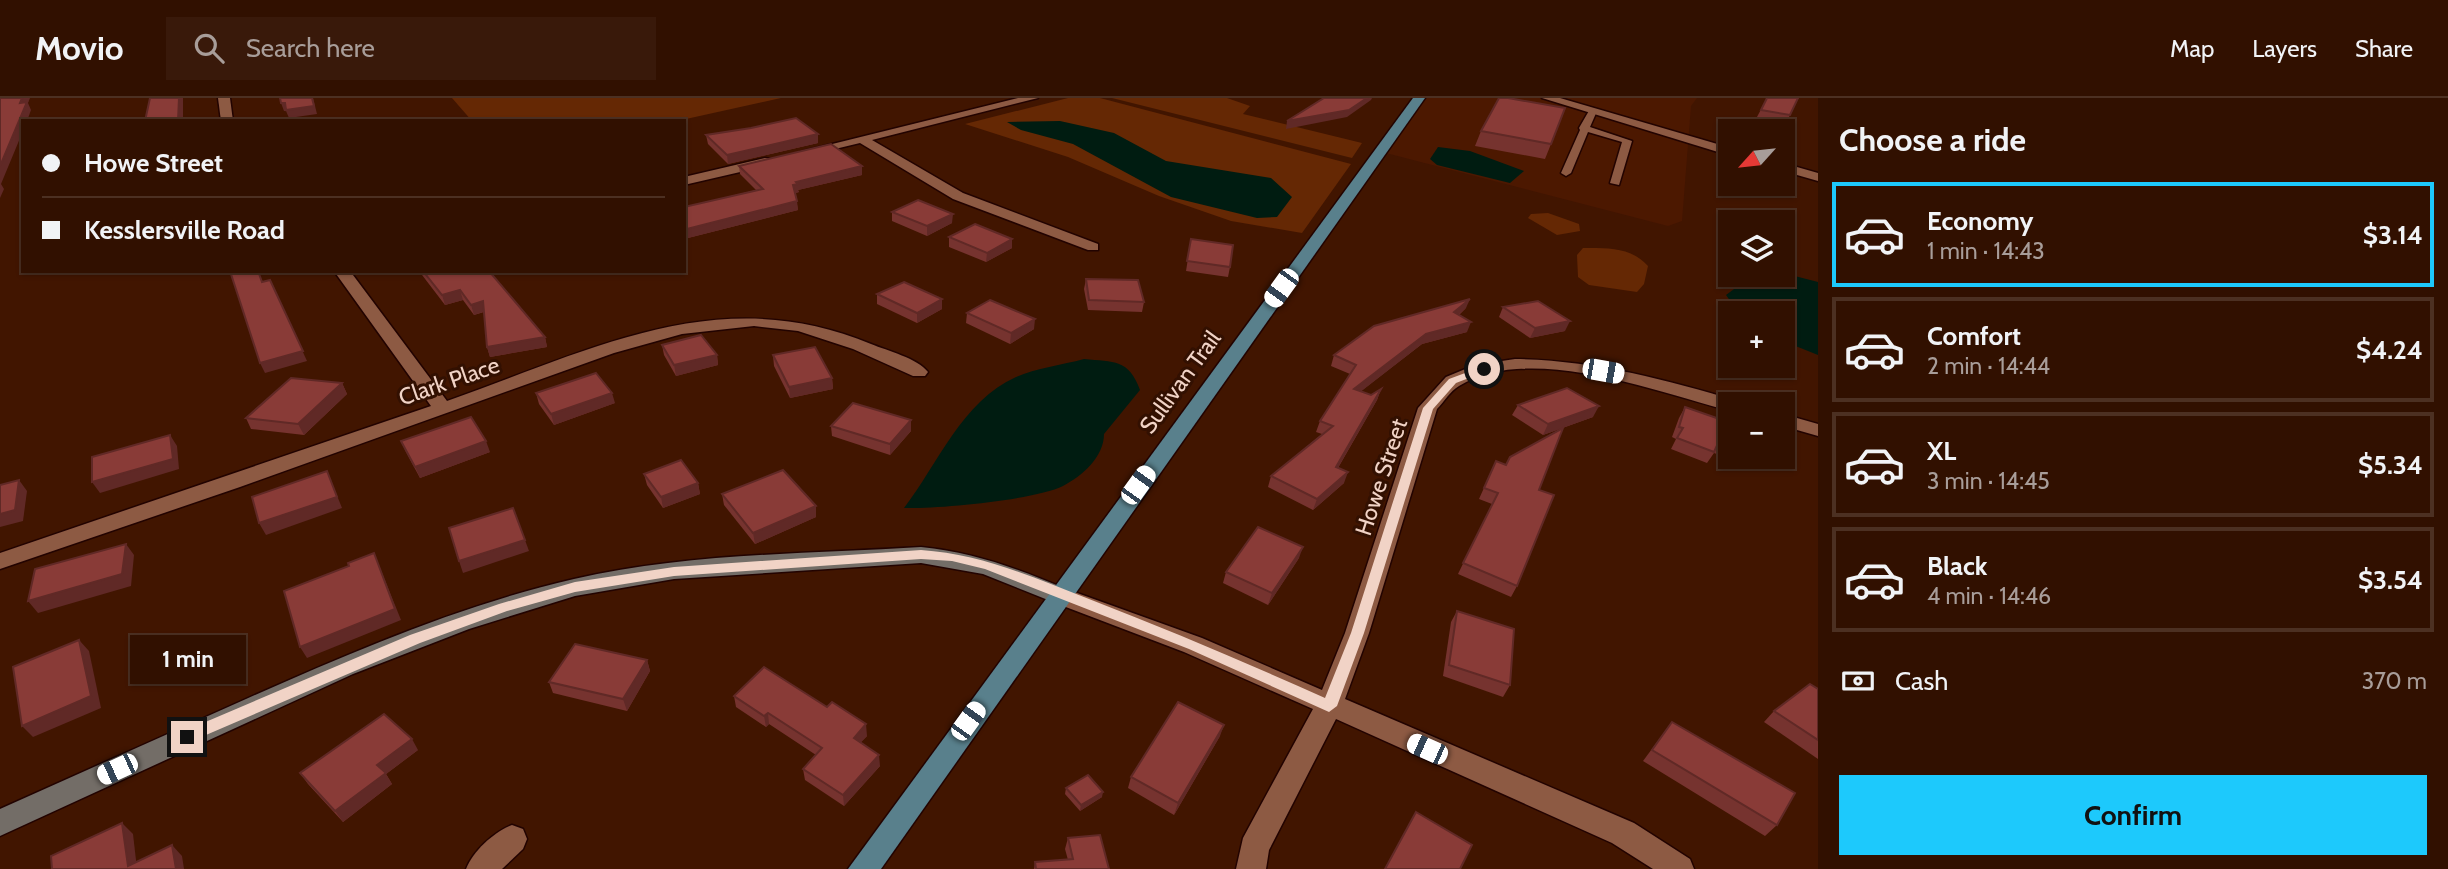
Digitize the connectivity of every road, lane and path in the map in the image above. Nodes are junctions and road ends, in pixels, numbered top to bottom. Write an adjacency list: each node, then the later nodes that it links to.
1 (224, 98): 6 (street)
2 (1032, 98): 8 (street)
3 (1419, 98): 27 (main road, Sullivan Trail)
4 (1548, 98): 5 (street)
5 (1593, 111): 7 (lane); 9 (street)
6 (227, 119)
7 (1583, 128): 14 (lane); 18 (lane)
8 (863, 139): 10 (street); 19 (street)
9 (1718, 148)
10 (794, 155)
11 (781, 159): 17 (street)
12 (1818, 163): 15 (street)
13 (1796, 171): 15 (street)
14 (1566, 173)
15 (1802, 173): 16 (street)
16 (1818, 177)
17 (686, 181)
18 (1615, 183)
19 (1093, 247)
20 (343, 273): 23 (street)
21 (919, 372): 23 (street, Clark Place)
22 (1718, 401): 28 (street, Howe Street)
23 (443, 409): 26 (street, Clark Place)
24 (1795, 423): 25 (street)
25 (1818, 430)
26 (0, 562)
27 (1058, 595): 28 (street); 29 (main road); 32 (main road, Sullivan Trail)
28 (1329, 706): 33 (street, Howe Street); 34 (street)
29 (0, 823)
30 (512, 839): 31 (street)
31 (481, 869)
32 (863, 869)
33 (1251, 869)
34 (1679, 869)

